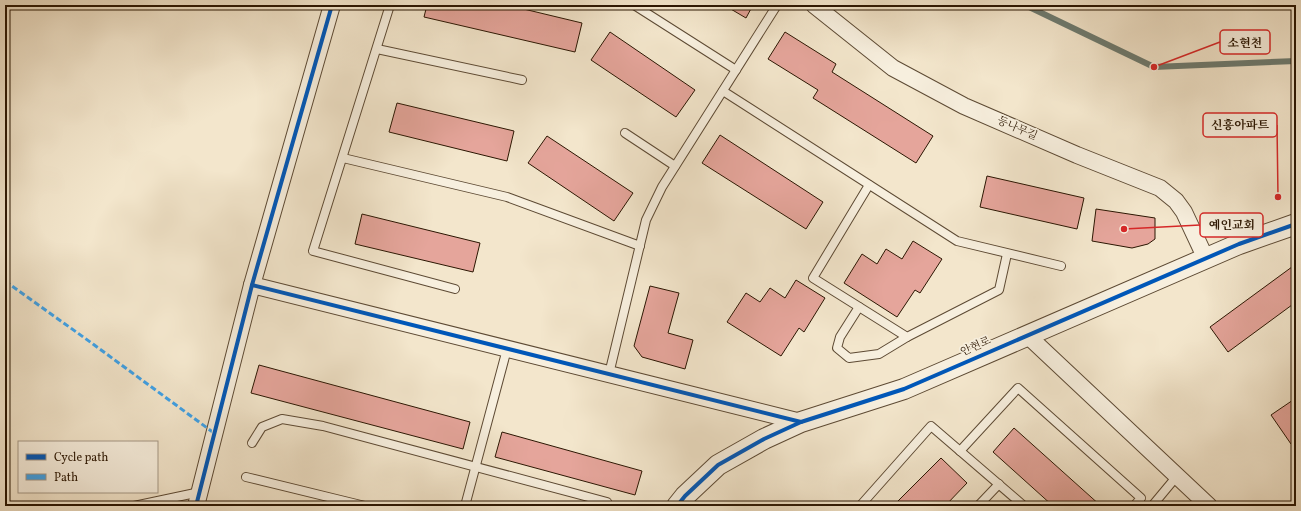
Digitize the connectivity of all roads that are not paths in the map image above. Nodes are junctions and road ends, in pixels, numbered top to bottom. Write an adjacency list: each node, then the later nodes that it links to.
1 (332, 5): 19 (street)
2 (390, 5): 6 (lane)
3 (634, 5): 7 (lane)
4 (777, 5): 7 (lane)
5 (814, 5): 17 (street, 등나무길)
6 (377, 49): 8 (lane); 11 (lane)
7 (736, 70): 9 (lane)
8 (522, 80)
9 (723, 90): 12 (lane); 13 (lane)
10 (625, 133): 12 (lane)
11 (343, 158): 15 (lane); 20 (lane)
12 (675, 166): 15 (lane)
13 (869, 185): 16 (lane); 21 (lane)
14 (1296, 224): 17 (street, 안현로)
15 (640, 246): 25 (lane)
16 (1007, 254): 18 (lane); 23 (lane)
17 (1206, 259): 22 (street, 안현로)
18 (1061, 266)
19 (252, 286): 24 (street); 33 (street)
20 (455, 289)
21 (859, 307): 23 (lane); 23 (lane)
22 (1027, 335): 26 (street, 안현로); 30 (street)
23 (907, 336)
24 (507, 349): 25 (street); 29 (lane)
25 (609, 374): 26 (street)
26 (801, 422): 38 (street, 안현로)
27 (252, 443): 29 (lane)
28 (960, 451): 32 (lane); 39 (lane); 42 (lane)
29 (476, 467): 34 (lane); 37 (lane)
30 (1177, 476): 43 (lane); 44 (street)
31 (246, 477): 36 (lane)
32 (999, 484): 40 (lane); 41 (lane)
33 (198, 499): 35 (lane)
34 (607, 502)
35 (134, 506)
36 (364, 506)
37 (466, 506)
38 (677, 506)
39 (860, 506)
40 (978, 506)
41 (1024, 506)
42 (1134, 506)
43 (1152, 506)
44 (1209, 506)

